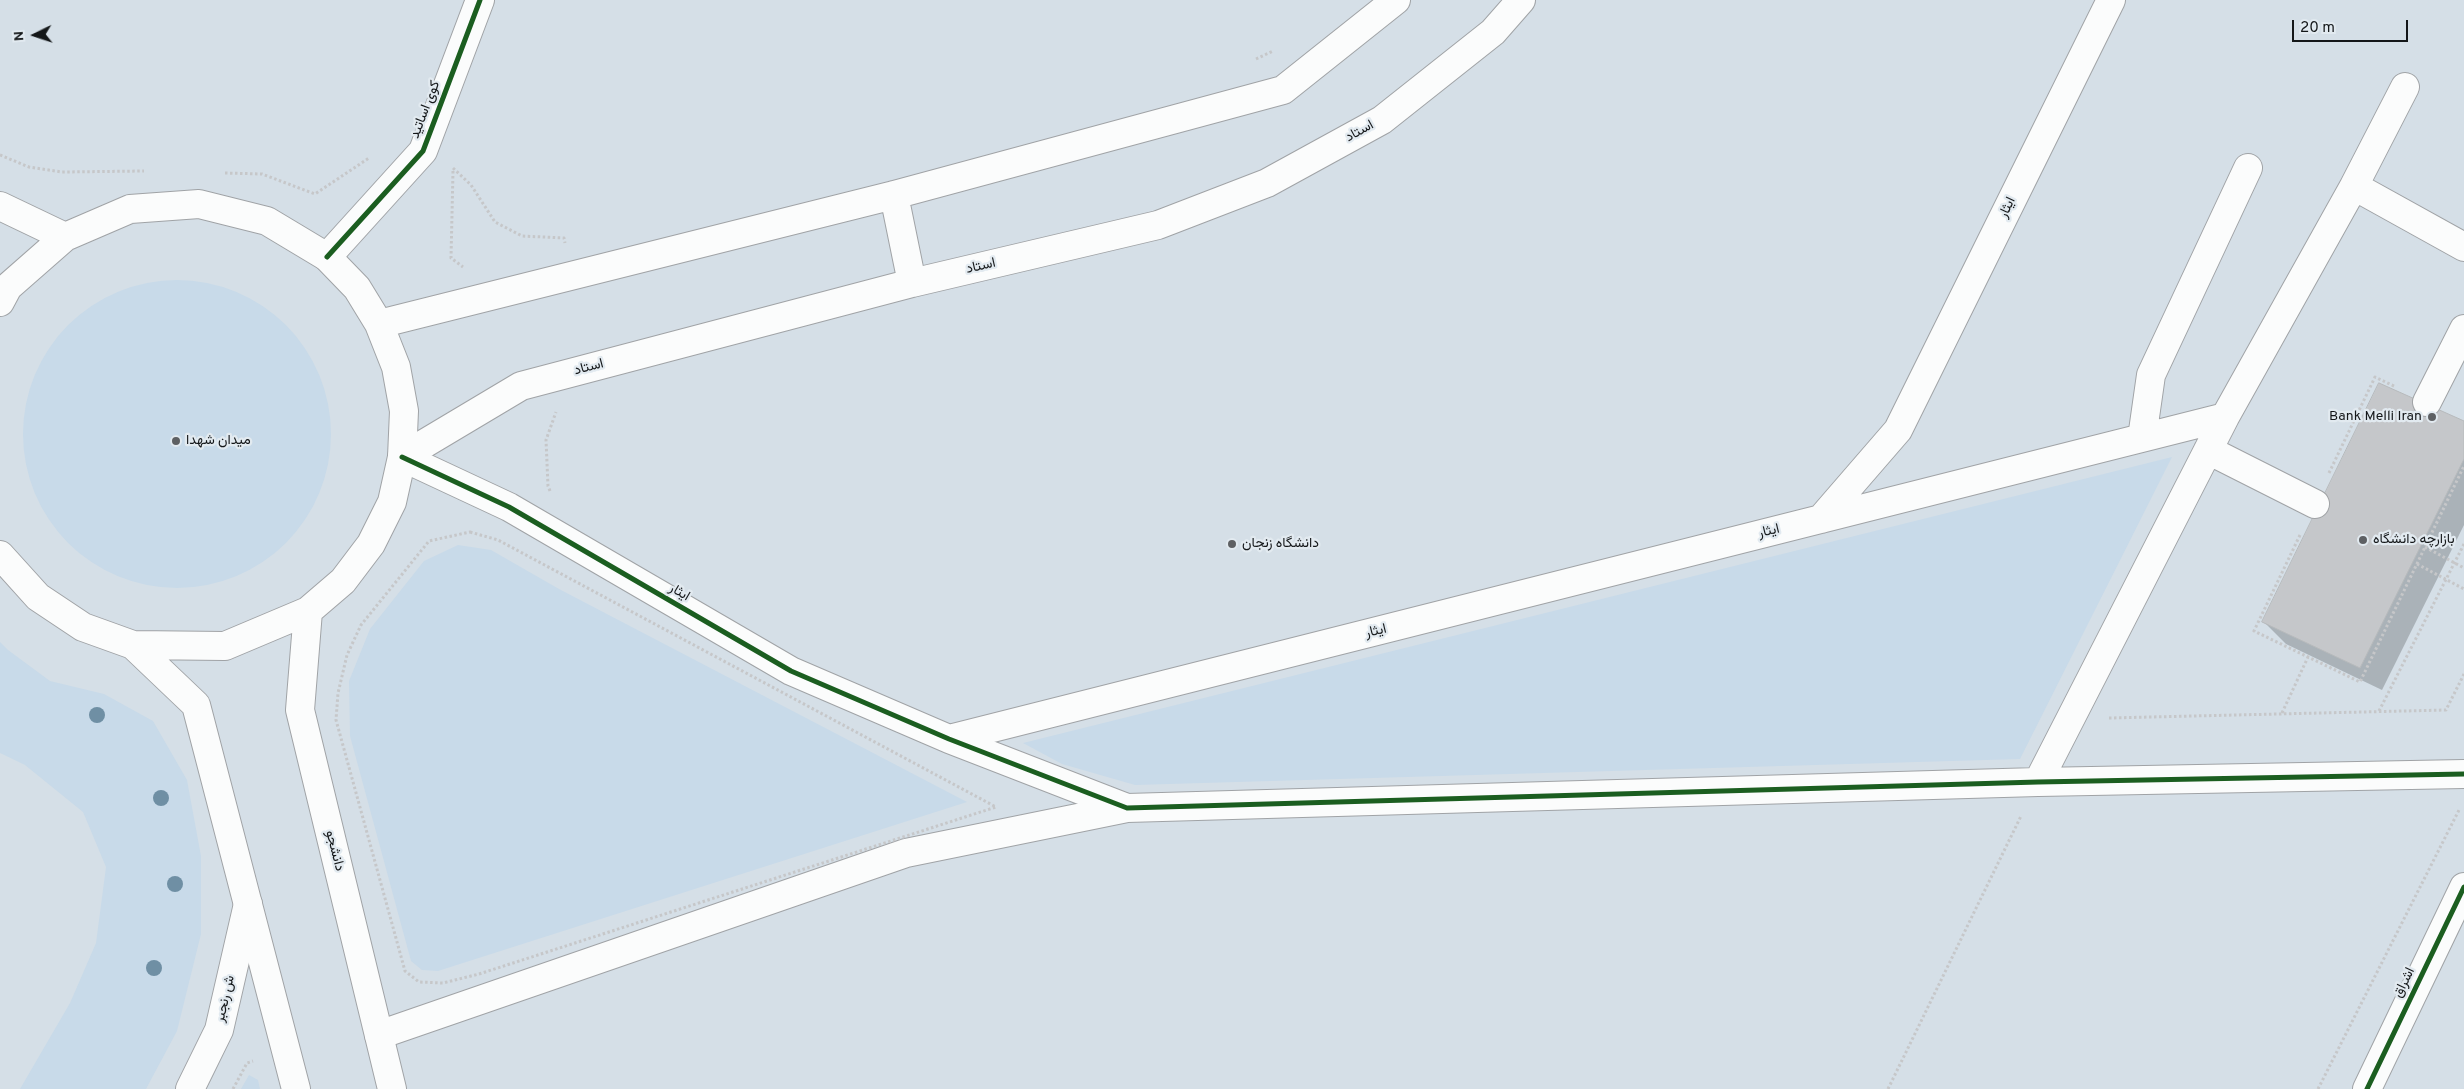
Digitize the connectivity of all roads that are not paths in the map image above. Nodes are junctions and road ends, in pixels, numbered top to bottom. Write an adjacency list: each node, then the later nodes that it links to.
1 (480, 0): 12 (main road, کوی اساتید)
2 (1396, 0): 8 (main road)
3 (1521, 0): 13 (main road, استاد)
4 (2111, 0): 23 (main road, ایثار)
5 (2405, 87): 7 (main road)
6 (2248, 168): 19 (main road)
7 (2354, 186): 11 (main road); 18 (main road)
8 (894, 196): 13 (main road); 15 (main road)
9 (0, 206): 10 (main road)
10 (65, 237): 12 (main road); 14 (main road)
11 (2464, 247)
12 (327, 258): 15 (main road)
13 (912, 283): 21 (main road, استاد)
14 (0, 302)
15 (379, 324): 21 (main road)
16 (2464, 329): 17 (main road)
17 (2427, 402)
18 (2226, 417): 19 (main road); 20 (main road)
19 (2142, 438): 23 (main road)
20 (2208, 450): 22 (main road); 29 (main road)
21 (402, 457): 25 (main road); 27 (main road, ایثار)
22 (2315, 504)
23 (1822, 519): 27 (main road, ایثار)
24 (0, 555): 26 (main road)
25 (308, 611): 26 (main road); 33 (main road, دانشجو)
26 (133, 645): 32 (main road)
27 (949, 739): 30 (main road)
28 (2464, 774): 29 (main road)
29 (2038, 782): 30 (main road)
30 (1127, 808): 33 (main road)
31 (2464, 887): 37 (main road, اشراق)
32 (248, 904): 34 (main road, ش رنجبر); 35 (main road)
33 (379, 1035): 36 (main road, دانشجو)
34 (190, 1089)
35 (296, 1089)
36 (392, 1089)
37 (2367, 1089)

